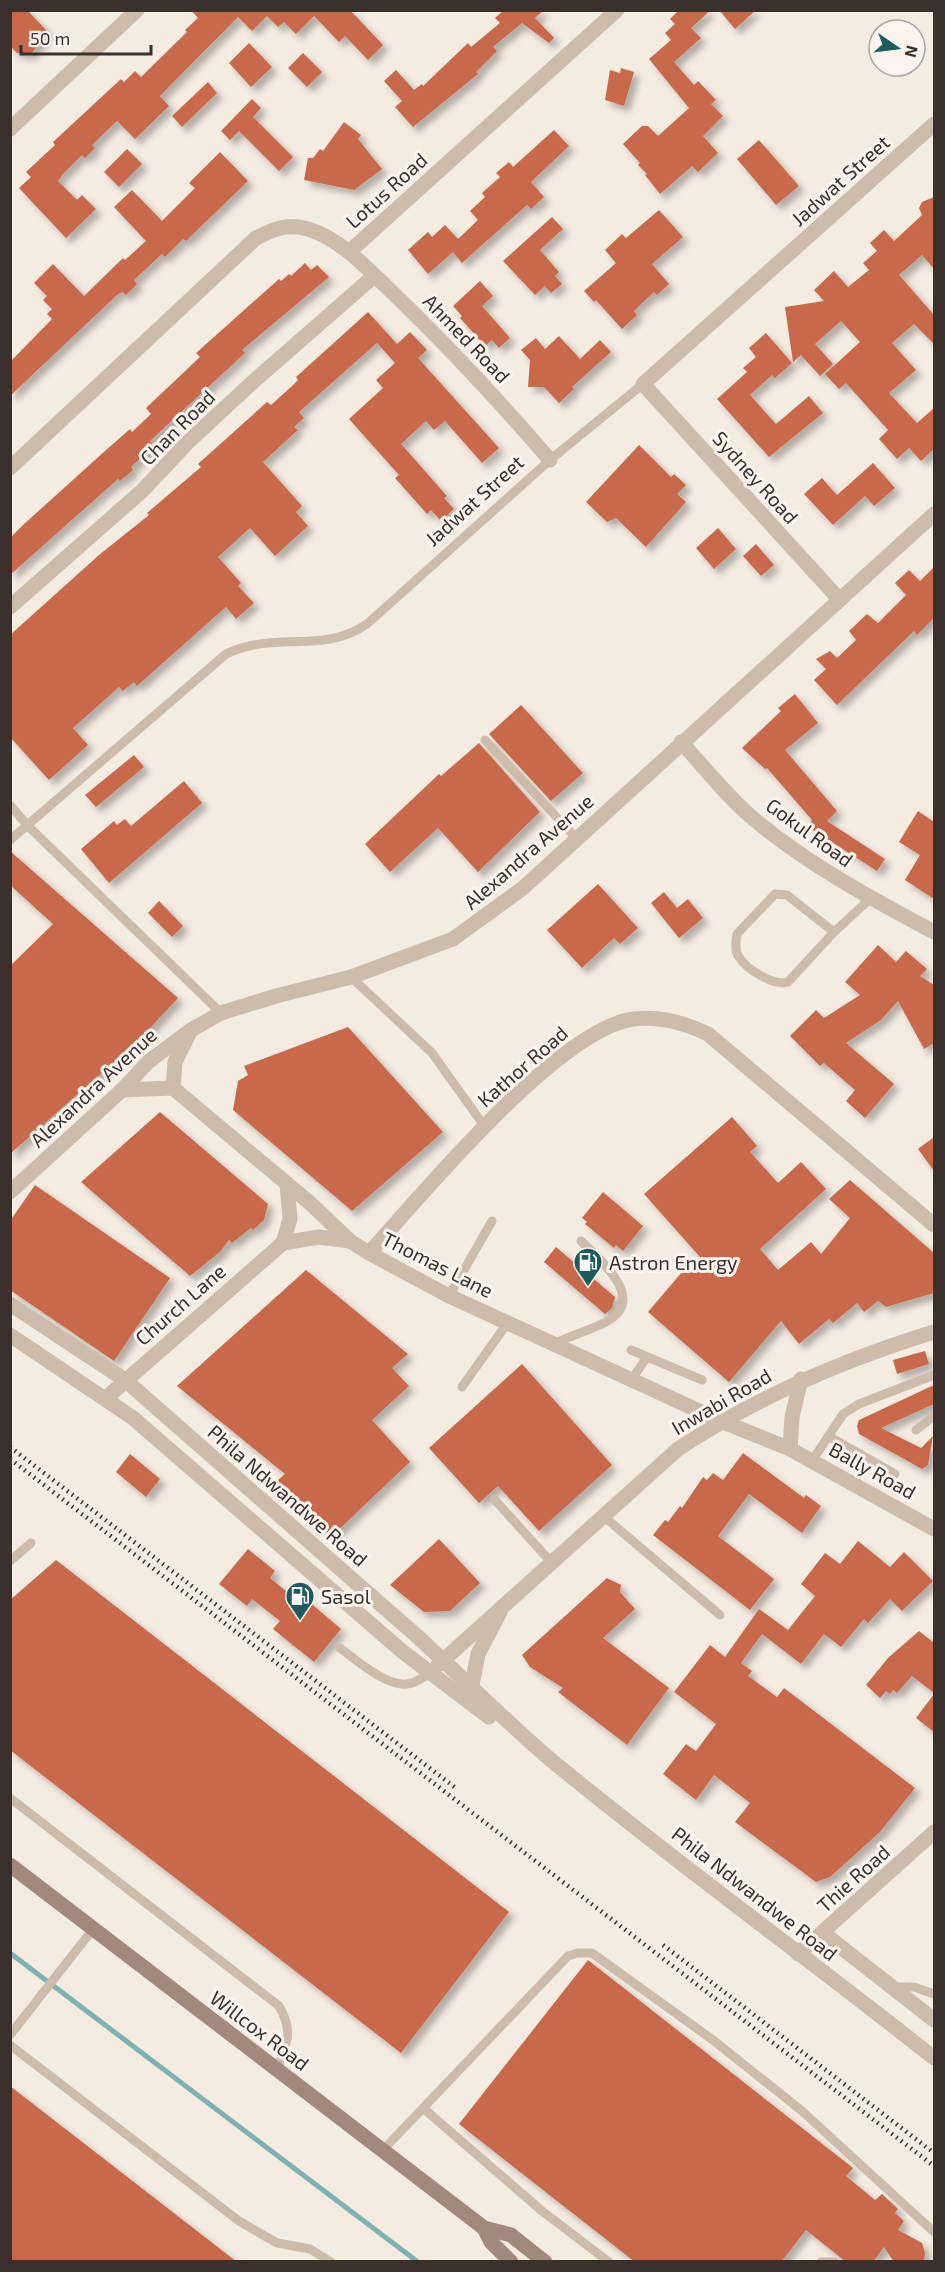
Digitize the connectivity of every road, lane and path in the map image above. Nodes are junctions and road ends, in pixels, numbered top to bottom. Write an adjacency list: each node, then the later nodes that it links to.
1 (137, 10): 4 (street)
2 (617, 10): 5 (street, Lotus Road)
3 (934, 124): 7 (street, Jadwat Street)
4 (10, 129)
5 (349, 252): 6 (street, Ahmed Road); 9 (street, Lotus Road)
6 (375, 276): 8 (street, Ahmed Road); 12 (street, Chan Road)
7 (643, 384): 8 (lane, Jadwat Street); 11 (street, Sydney Road)
8 (550, 460): 16 (lane, Jadwat Street)
9 (10, 468)
10 (934, 514): 11 (street, Alexandra Avenue)
11 (839, 599): 14 (street, Alexandra Avenue)
12 (10, 607)
13 (485, 740): 17 (lane)
14 (681, 742): 17 (street, Alexandra Avenue); 19 (street, Gokul Road)
15 (10, 805): 16 (lane)
16 (27, 825): 18 (lane, Jadwat Street); 23 (lane)
17 (577, 839): 22 (street, Alexandra Avenue)
18 (10, 840)
19 (871, 898): 20 (lane); 21 (street, Gokul Road)
20 (834, 932): 20 (lane)
21 (934, 932)
22 (351, 977): 23 (street, Alexandra Avenue); 27 (lane)
23 (221, 1013): 24 (street, Alexandra Avenue)
24 (191, 1030): 25 (street); 26 (street, Alexandra Avenue)
25 (172, 1088): 26 (street); 28 (street, Thomas Lane)
26 (122, 1090): 29 (street, Alexandra Avenue)
27 (485, 1127): 31 (street, Kathor Road); 35 (street, Kathor Road)
28 (286, 1184): 32 (street, Thomas Lane); 34 (street)
29 (10, 1192)
30 (492, 1221): 36 (lane)
31 (934, 1226)
32 (350, 1241): 34 (street); 35 (street, Thomas Lane)
33 (581, 1241): 41 (lane)
34 (283, 1243): 47 (street, Church Lane)
35 (369, 1253): 36 (street, Thomas Lane)
36 (449, 1296): 38 (street, Thomas Lane)
37 (10, 1304): 47 (street, Phila Ndwandwe Road)
38 (508, 1322): 41 (street, Thomas Lane); 49 (lane)
39 (934, 1332): 46 (street, Inwabi Road)
40 (10, 1335): 50 (street, Phila Ndwandwe Road)
41 (554, 1344): 45 (street, Thomas Lane)
42 (631, 1350): 43 (lane)
43 (647, 1357): 45 (lane); 48 (lane)
44 (934, 1374): 54 (lane)
45 (632, 1379): 52 (street, Thomas Lane)
46 (801, 1379): 52 (street, Inwabi Road); 55 (street)
47 (125, 1380): 50 (street, Church Lane); 67 (street, Phila Ndwandwe Road)
48 (702, 1380)
49 (462, 1387)
50 (106, 1398): 68 (street, Phila Ndwandwe Road)
51 (934, 1416): 53 (lane)
52 (720, 1421): 55 (street, Bally Road); 59 (street, Inwabi Road)
53 (916, 1430)
54 (828, 1436): 56 (lane); 57 (lane)
55 (790, 1449): 56 (street, Bally Road)
56 (812, 1461): 60 (street, Bally Road)
57 (895, 1474)
58 (494, 1499): 63 (lane)
59 (602, 1515): 63 (street, Inwabi Road); 65 (lane)
60 (934, 1529)
61 (31, 1543): 62 (lane)
62 (10, 1561)
63 (551, 1562): 64 (street, Inwabi Road)
64 (505, 1604): 67 (street, Inwabi Road); 69 (street, Inwabi Road)
65 (720, 1615)
66 (340, 1648): 68 (lane)
67 (443, 1660): 68 (street, Inwabi Road); 69 (street, Phila Ndwandwe Road)
68 (429, 1674): 70 (street, Phila Ndwandwe Road)
69 (471, 1690): 70 (street, Phila Ndwandwe Road)
70 (551, 1760): 76 (street, Phila Ndwandwe Road)
71 (10, 1798): 83 (lane)
72 (934, 1832): 75 (street, Thie Road)
73 (10, 1865): 74 (main road, Willcox Road)
74 (93, 1929): 80 (lane); 83 (main road, Willcox Road)
75 (823, 1933): 76 (street, Thie Road); 77 (street, Phila Ndwandwe Road)
76 (798, 1954): 82 (street, Phila Ndwandwe Road)
77 (894, 1987): 78 (lane); 79 (street, Phila Ndwandwe Road)
78 (934, 1995)
79 (934, 2020)
80 (10, 2034)
81 (10, 2045): 88 (lane)
82 (934, 2058)
83 (277, 2069): 85 (main road, Willcox Road)
84 (423, 2108): 85 (lane); 87 (lane); 92 (lane)
85 (383, 2150): 86 (main road, Willcox Road)
86 (484, 2228): 89 (main road, Willcox Road); 91 (main road, Willcox Road)
87 (934, 2232)
88 (319, 2258): 90 (lane)
89 (538, 2259)
90 (331, 2262)
91 (511, 2262)
92 (609, 2262)
93 (821, 2262): 94 (lane)
94 (834, 2262)

